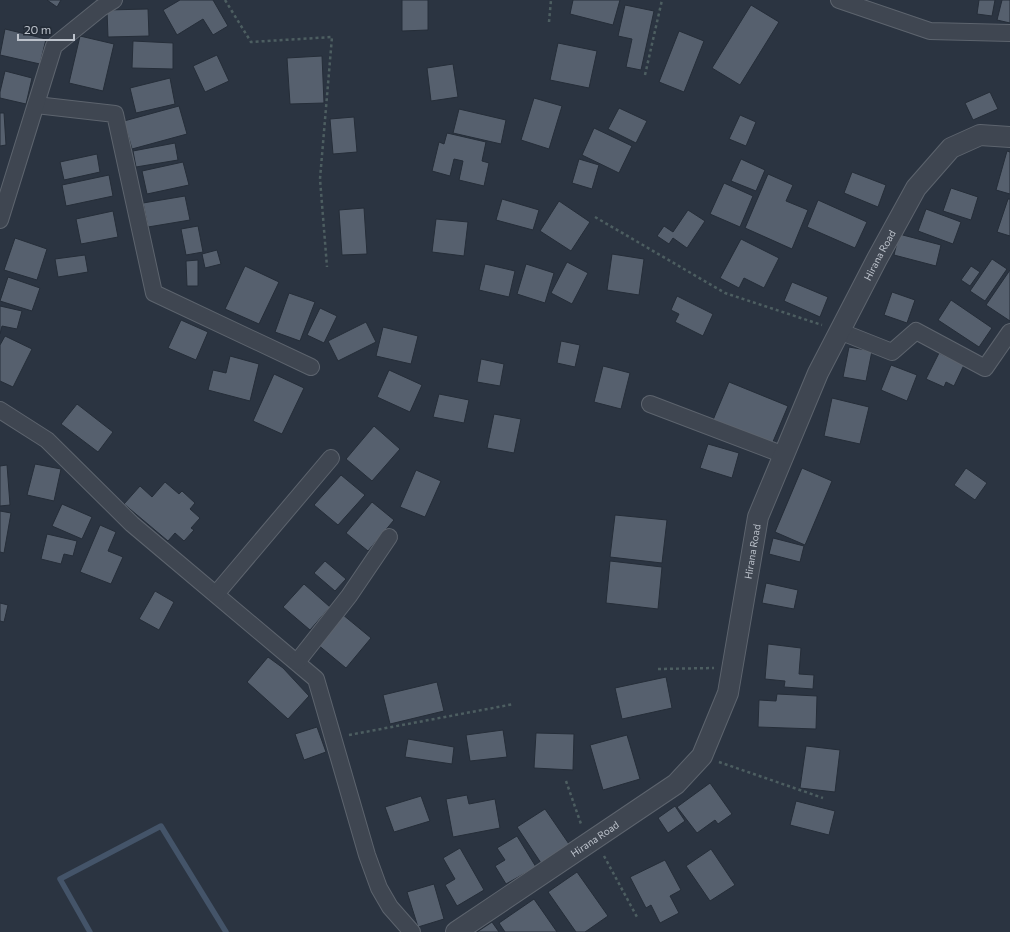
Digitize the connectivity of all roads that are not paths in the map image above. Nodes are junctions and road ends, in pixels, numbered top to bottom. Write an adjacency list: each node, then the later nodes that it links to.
1 (114, 0): 4 (street)
2 (839, 0): 3 (street)
3 (1010, 33)
4 (36, 105): 6 (street); 9 (street)
5 (1010, 137): 7 (street, Hirana Road)
6 (0, 220)
7 (839, 331): 8 (street); 12 (street, Hirana Road)
8 (1010, 332)
9 (311, 367)
10 (650, 404): 12 (street)
11 (0, 410): 15 (street)
12 (784, 455): 18 (street, Hirana Road)
13 (331, 458): 15 (street)
14 (389, 538): 16 (street)
15 (216, 594): 16 (street)
16 (297, 662): 17 (street)
17 (412, 932)
18 (456, 932)

